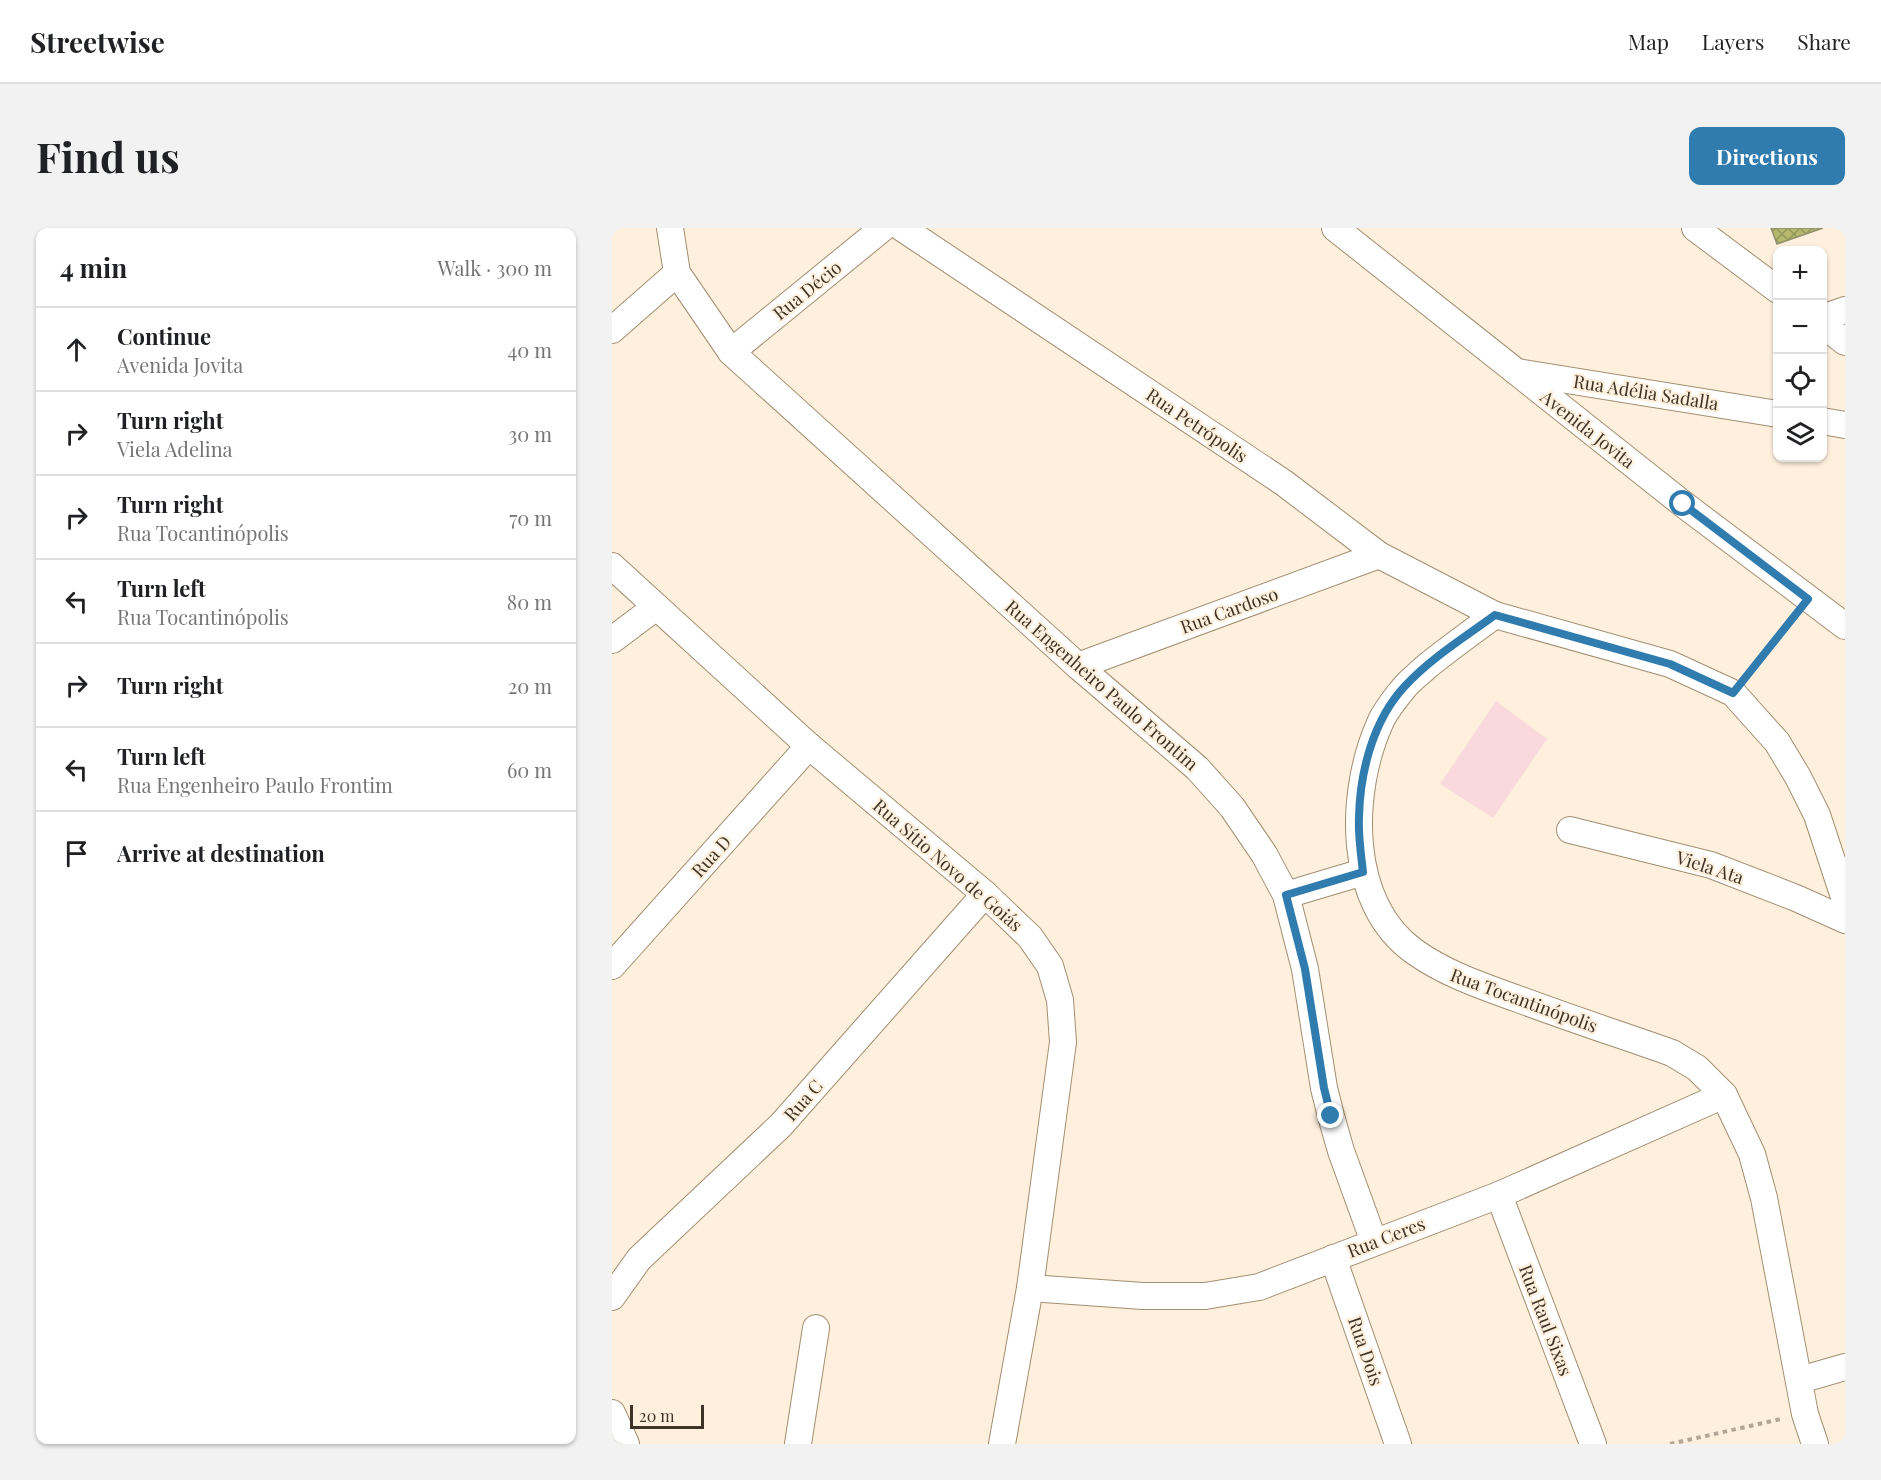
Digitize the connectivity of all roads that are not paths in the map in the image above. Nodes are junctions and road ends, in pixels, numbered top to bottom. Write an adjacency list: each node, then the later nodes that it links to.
1 (670, 228): 6 (street, Rua Engenheiro Paulo Frontim)
2 (883, 228): 13 (street, Rua Décio)
3 (902, 228): 18 (street, Rua Petrópolis)
4 (1335, 228): 14 (street, Avenida Jovita)
5 (1695, 228): 7 (street)
6 (677, 273): 11 (street); 13 (street, Rua Engenheiro Paulo Frontim)
7 (1773, 286)
8 (1845, 310): 9 (street)
9 (1827, 316)
10 (1827, 328): 12 (street)
11 (612, 330)
12 (1845, 342)
13 (731, 352): 24 (street, Rua Engenheiro Paulo Frontim)
14 (1514, 371): 15 (street, Rua Adélia Sadalla); 22 (street, Avenida Jovita)
15 (1773, 413)
16 (1827, 422): 17 (street)
17 (1845, 425)
18 (1379, 555): 21 (street, Rua Petrópolis); 24 (street, Rua Cardoso)
19 (612, 566): 20 (street, Rua Sítio Novo de Goiás)
20 (656, 607): 23 (street); 25 (street, Rua Sítio Novo de Goiás)
21 (1495, 615): 27 (street, Rua Tocantinópolis); 30 (street)
22 (1845, 626)
23 (612, 640)
24 (1078, 666): 29 (street, Rua Engenheiro Paulo Frontim)
25 (809, 746): 28 (street, Rua Sítio Novo de Goiás); 32 (street, Rua D)
26 (1570, 830): 31 (street, Viela Ata)
27 (1363, 872): 29 (street); 33 (street, Rua Tocantinópolis)
28 (985, 894): 37 (street, Rua Sítio Novo de Goiás); 38 (street, Rua C)
29 (1286, 895): 35 (street, Rua Engenheiro Paulo Frontim)
30 (1845, 900)
31 (1845, 920)
32 (612, 966)
33 (1724, 1095): 34 (street, Rua Ceres); 41 (street, Rua Tocantinópolis)
34 (1499, 1195): 35 (street, Rua Ceres); 47 (street, Rua Raul Sixas)
35 (1374, 1242): 36 (street, Rua Ceres)
36 (1333, 1258): 37 (street, Rua Ceres); 46 (street, Rua Dois)
37 (1030, 1288): 45 (street, Rua Sítio Novo de Goiás)
38 (612, 1296)
39 (816, 1328): 44 (street)
40 (1845, 1367): 41 (street)
41 (1800, 1380): 48 (street, Rua Tocantinópolis)
42 (612, 1413): 43 (street)
43 (626, 1444)
44 (798, 1444)
45 (1002, 1444)
46 (1398, 1444)
47 (1593, 1444)
48 (1815, 1444)

